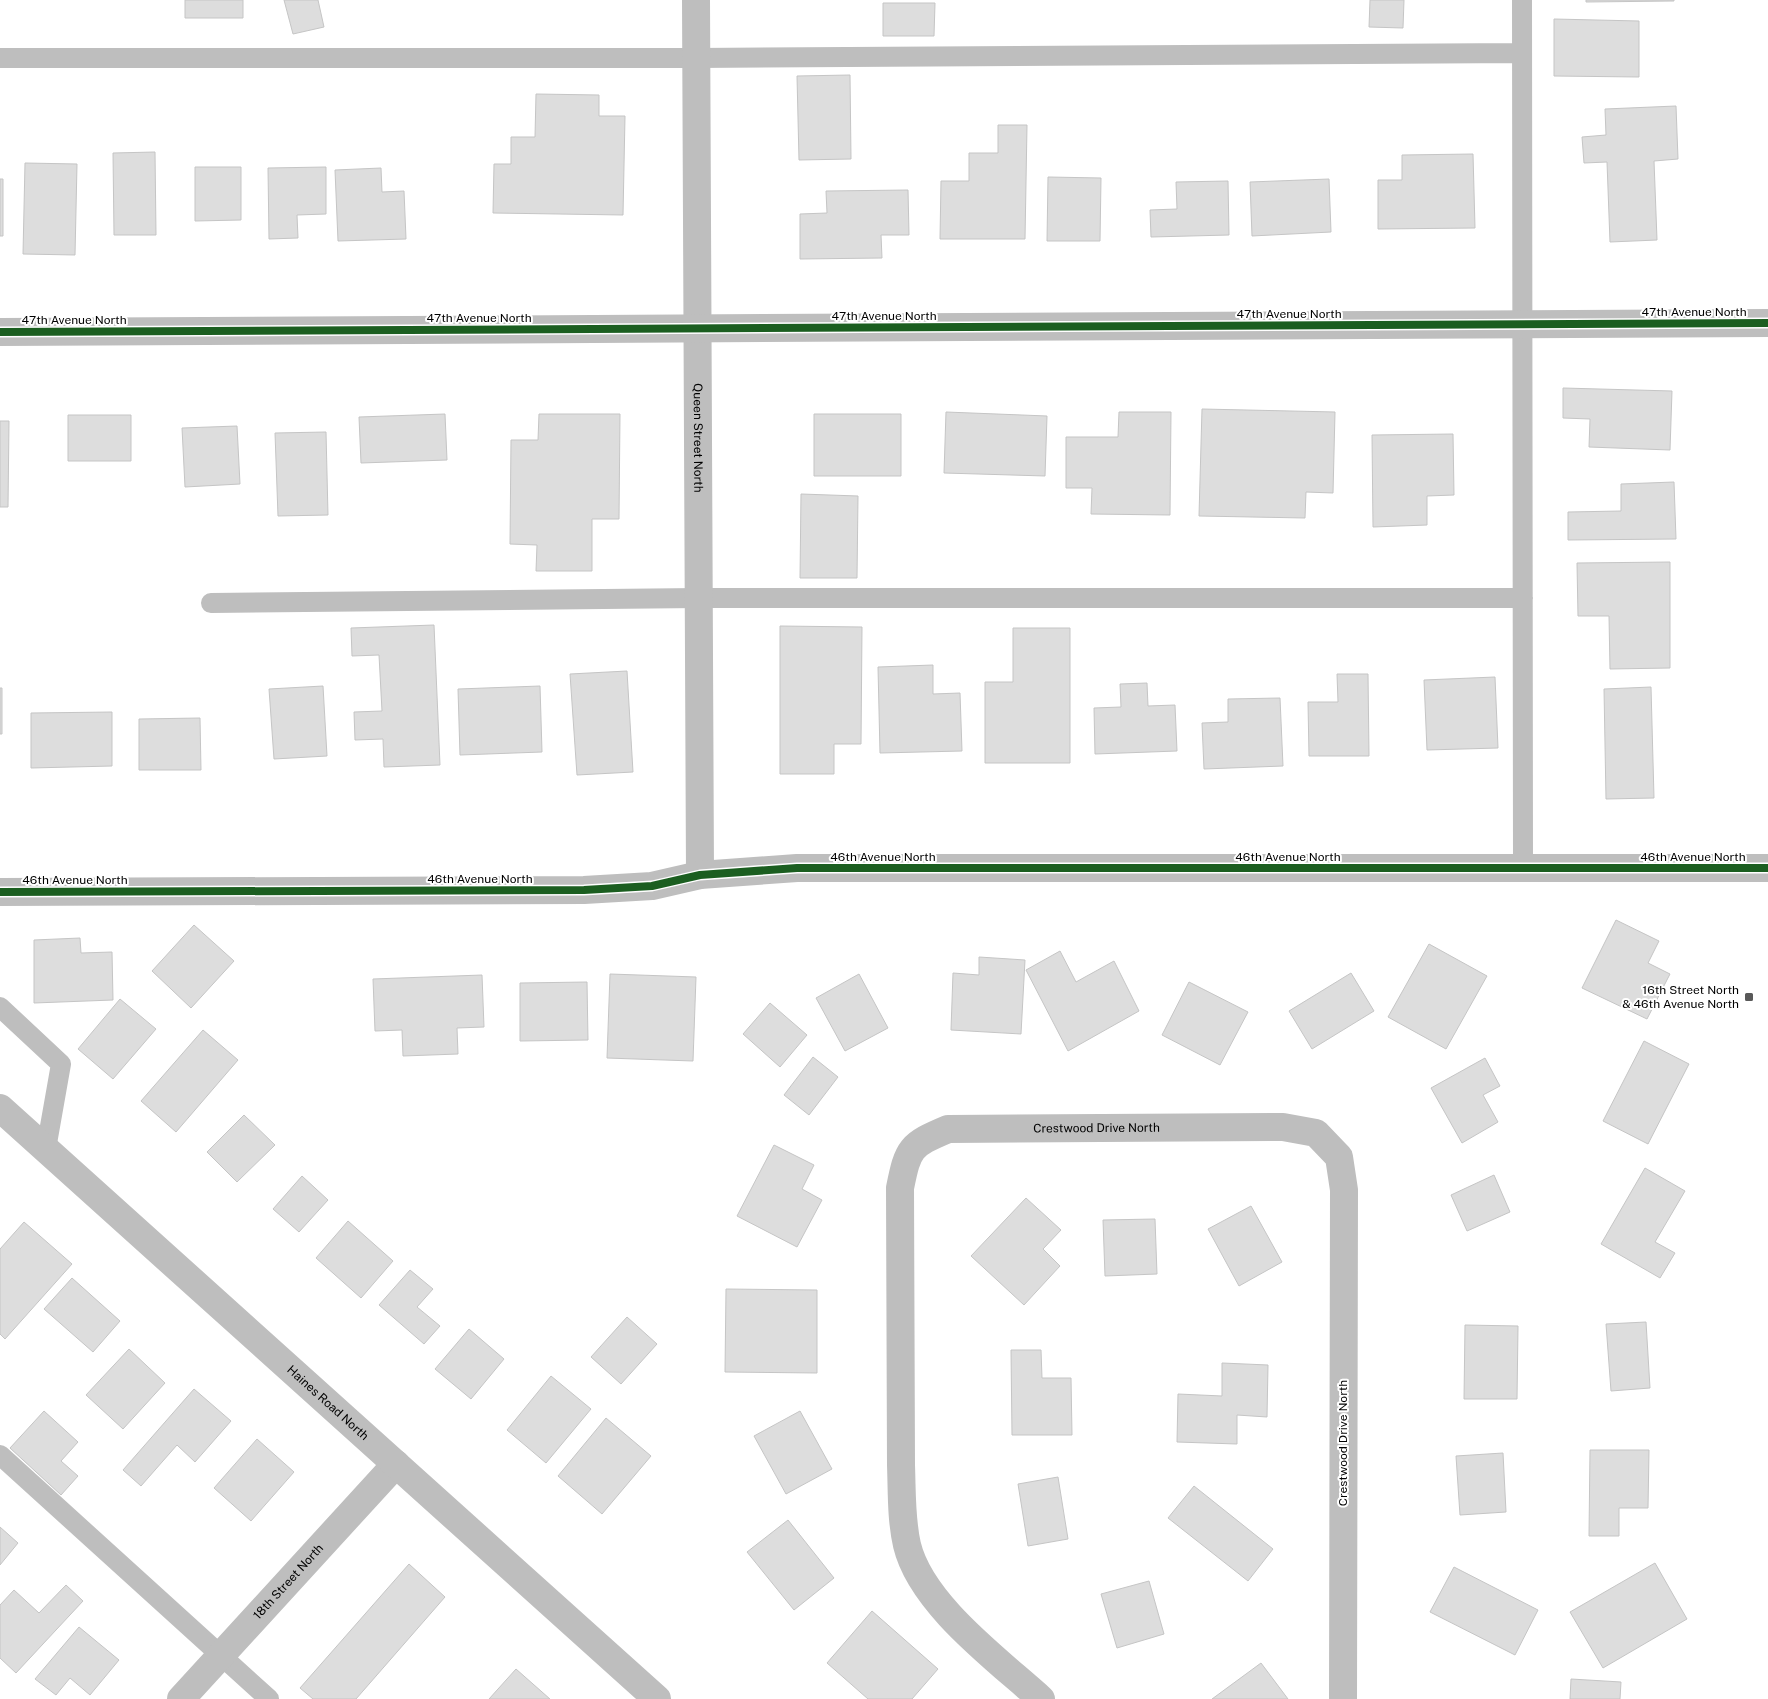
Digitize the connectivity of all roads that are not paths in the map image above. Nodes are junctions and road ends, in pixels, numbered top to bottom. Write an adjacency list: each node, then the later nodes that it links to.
1 (696, 0): 5 (street, Queen Street North)
2 (1522, 0): 3 (lane)
3 (1522, 54): 5 (lane); 7 (lane)
4 (0, 58): 5 (lane)
5 (696, 58): 8 (street, Queen Street North)
6 (1768, 323): 7 (street, 47th Avenue North)
7 (1523, 324): 8 (street, 47th Avenue North); 11 (lane)
8 (698, 329): 9 (street, 47th Avenue North); 10 (street, Queen Street North)
9 (0, 332)
10 (698, 598): 11 (lane); 12 (lane); 15 (street, Queen Street North)
11 (1523, 598): 13 (lane)
12 (211, 603)
13 (1523, 868): 14 (street, 46th Avenue North); 15 (street, 46th Avenue North)
14 (1768, 868)
15 (700, 875): 16 (street, 46th Avenue North)
16 (0, 892)
17 (0, 1007): 19 (lane)
18 (0, 1108): 19 (street, Haines Road North)
19 (46, 1149): 21 (street, Haines Road North)
20 (0, 1455): 22 (lane)
21 (396, 1464): 22 (street, 18th Street North); 25 (street, Haines Road North)
22 (221, 1655): 23 (street, 18th Street North); 24 (lane)
23 (181, 1699)
24 (270, 1699)
25 (657, 1699)
26 (1042, 1699): 27 (street, Crestwood Drive North)
27 (1343, 1699)

